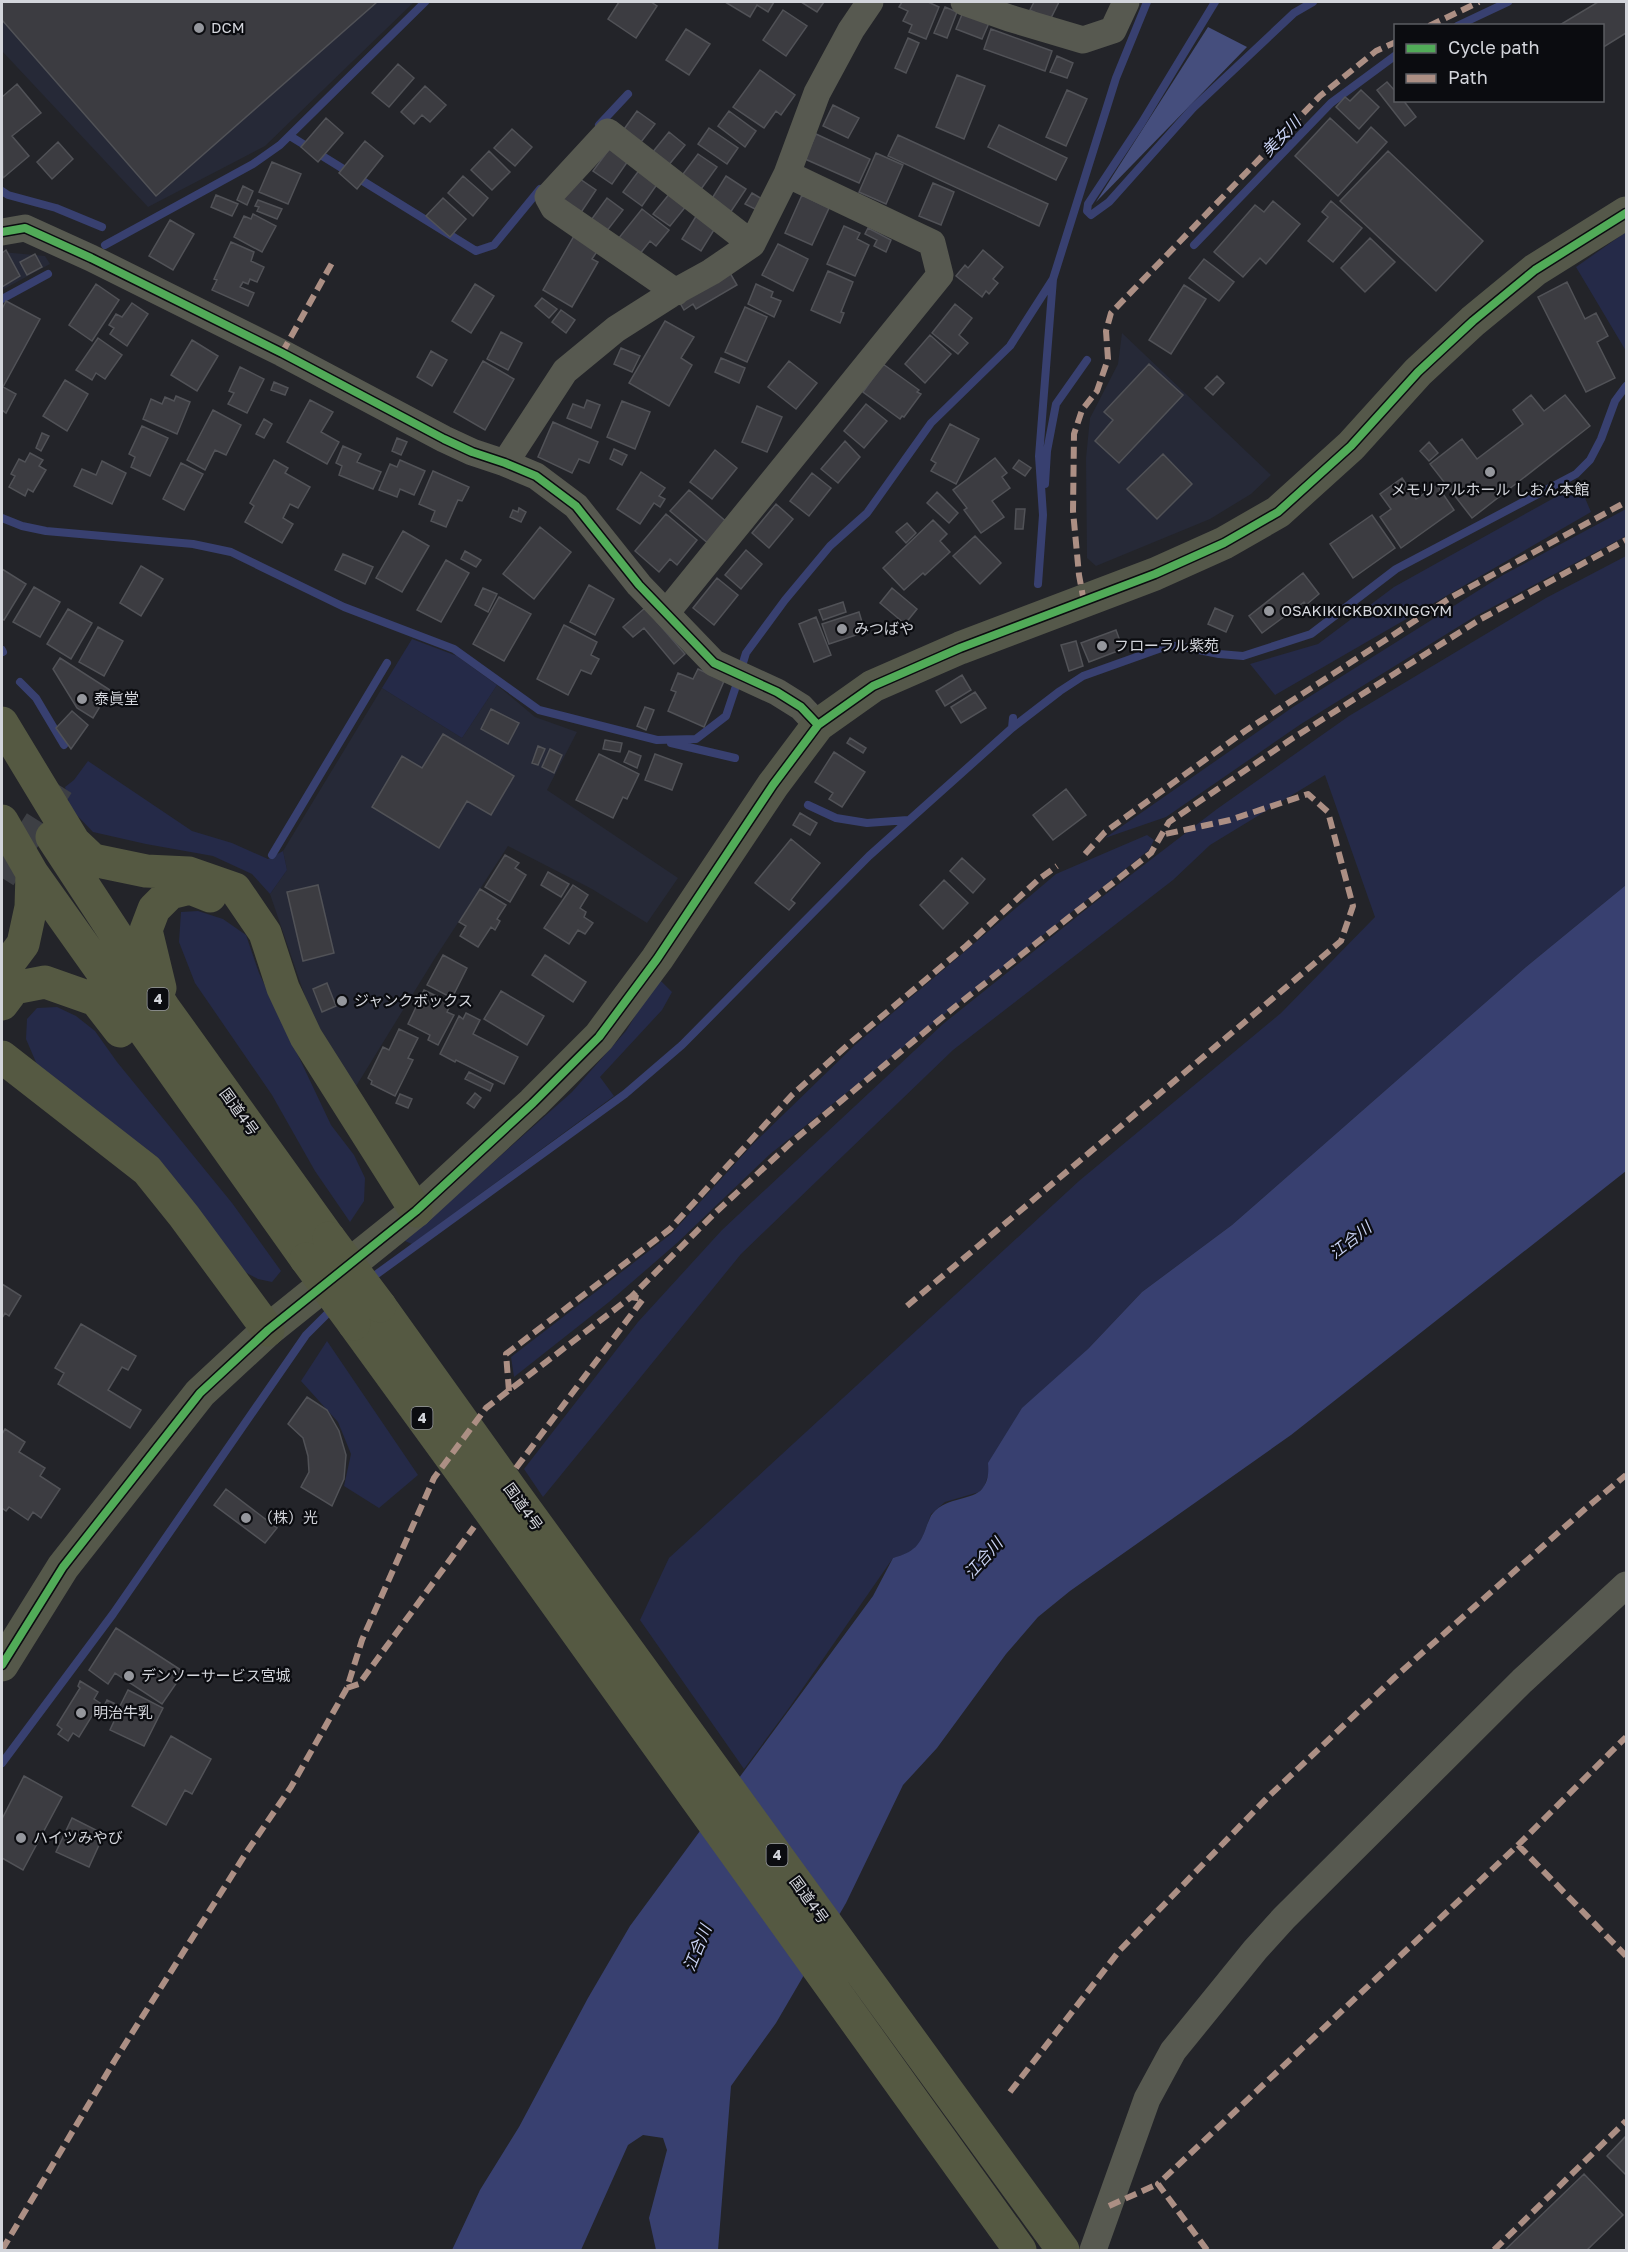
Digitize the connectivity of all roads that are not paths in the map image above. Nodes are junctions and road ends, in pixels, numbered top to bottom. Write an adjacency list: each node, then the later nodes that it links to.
1 (870, 2): 4 (street)
2 (964, 2): 3 (street)
3 (1126, 2)
4 (787, 174): 7 (street); 10 (street)
5 (1626, 213): 12 (street)
6 (2, 232): 9 (street)
7 (752, 244): 8 (street); 8 (street)
8 (676, 292): 9 (street)
9 (505, 463): 10 (street)
10 (666, 613): 12 (street)
11 (2, 723): 16 (highway)
12 (818, 726): 22 (street)
13 (2, 750): 19 (highway, 国道4号 / 4)
14 (2, 821): 15 (highway, 国道4号 / 4)
15 (32, 873): 17 (highway); 21 (highway, 国道4号 / 4)
16 (265, 933): 19 (highway); 22 (highway)
17 (2, 972)
18 (2, 1004): 21 (highway)
19 (164, 1008): 23 (highway, 国道4号 / 4, bridge)
20 (6, 1055): 24 (highway)
21 (218, 1138): 23 (highway, 国道4号 / 4, bridge)
22 (416, 1210): 24 (street)
23 (367, 1315): 25 (highway, 国道4号 / 4)
24 (268, 1330): 27 (street)
25 (500, 1499): 28 (highway, 国道4号 / 4); 29 (highway, 国道4号 / 4)
26 (1626, 1585): 30 (street)
27 (2, 1665)
28 (1018, 2249)
29 (1064, 2250)
30 (1093, 2250)

